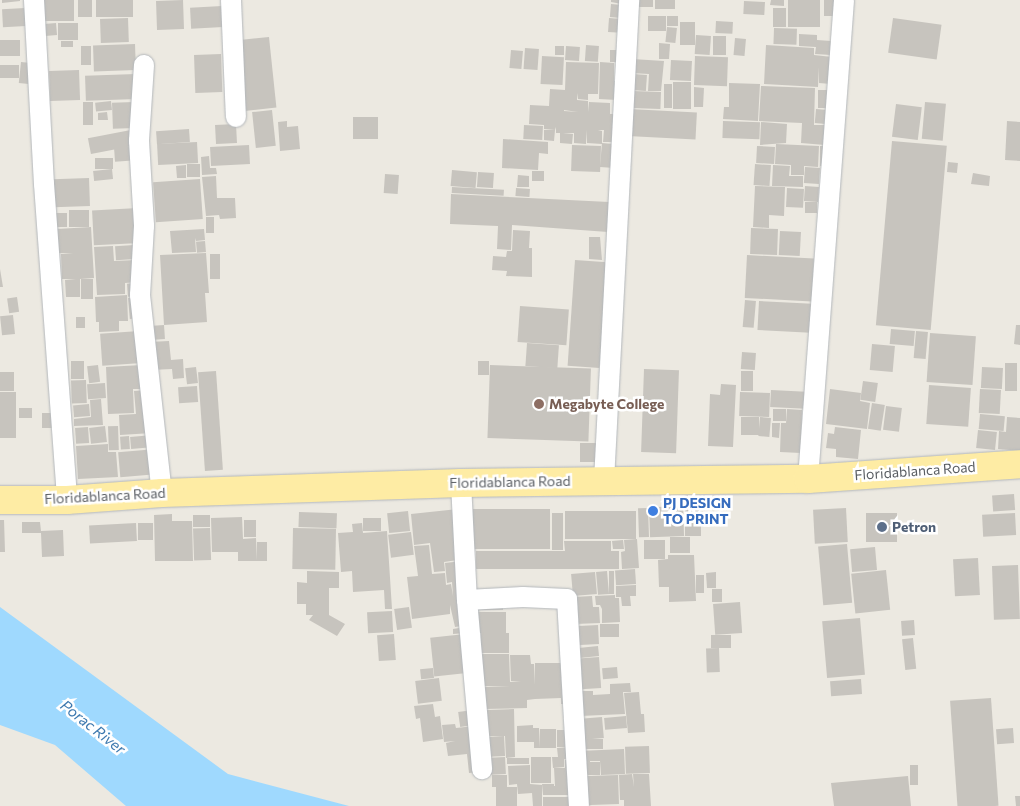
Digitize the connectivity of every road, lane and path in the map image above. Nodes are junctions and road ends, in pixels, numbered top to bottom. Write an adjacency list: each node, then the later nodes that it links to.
1 (34, 0): 13 (street)
2 (231, 0): 6 (street)
3 (629, 0): 9 (street)
4 (844, 0): 8 (street)
5 (144, 65): 11 (street)
6 (236, 117)
7 (1020, 464): 8 (main road, Floridablanca Road)
8 (808, 479): 9 (main road, Floridablanca Road)
9 (604, 481): 10 (main road, Floridablanca Road)
10 (461, 483): 11 (main road, Floridablanca Road); 14 (street)
11 (162, 493): 13 (main road, Floridablanca Road)
12 (0, 500): 13 (main road, Floridablanca Road)
13 (67, 500)
14 (467, 600): 15 (street); 16 (street)
15 (482, 770)
16 (579, 806)

